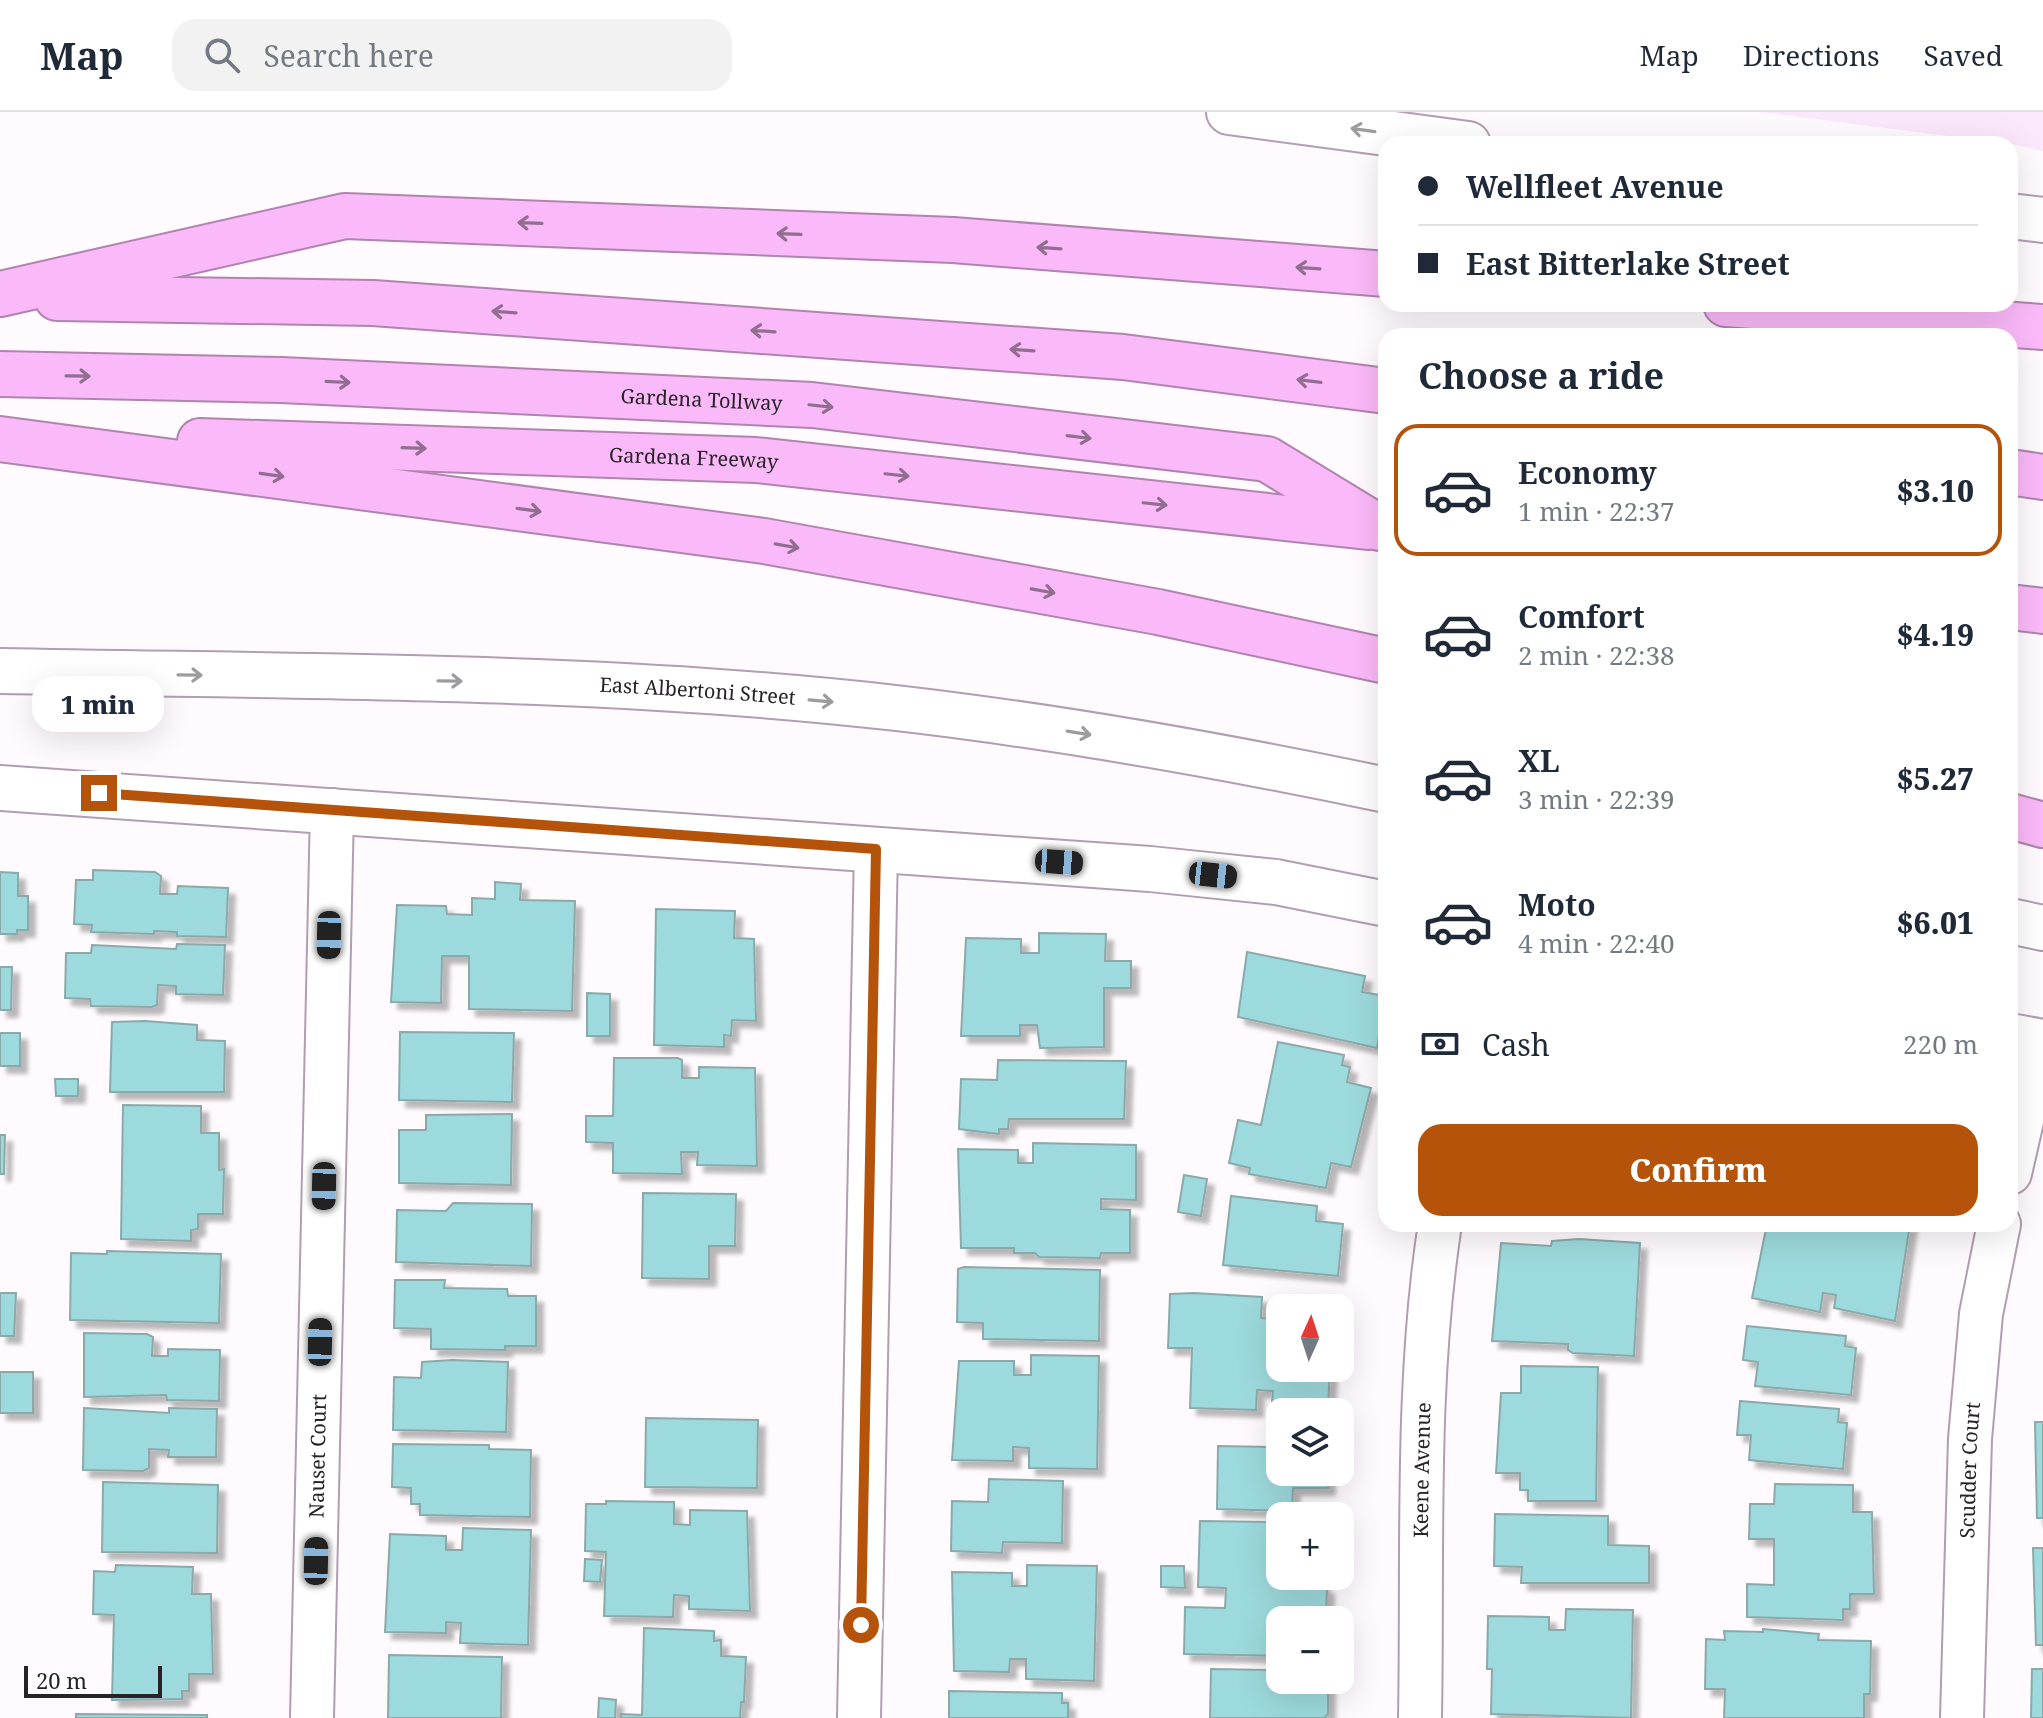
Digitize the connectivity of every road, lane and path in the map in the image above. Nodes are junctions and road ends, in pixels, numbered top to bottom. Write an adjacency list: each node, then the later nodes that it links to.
1 (1229, 112): 2 (main road, one-way to 1)
2 (1408, 136)
3 (2018, 217): 4 (main road)
4 (2043, 220)
5 (1378, 273): 6 (highway, one-way to 6)
6 (0, 295): 10 (highway, one-way to 6)
7 (1836, 312): 8 (highway)
8 (2043, 327)
9 (0, 374): 14 (highway, Gardena Tollway, one-way to 14)
10 (1378, 390)
11 (0, 436): 15 (highway, Gardena Freeway, one-way to 15); 18 (highway, one-way to 18)
12 (2018, 473): 13 (highway)
13 (2043, 477)
14 (1378, 526)
15 (1378, 528)
16 (2018, 608): 17 (highway)
17 (2043, 611)
18 (1378, 659)
19 (0, 671): 21 (main road, East Albertoni Street, one-way to 21)
20 (0, 788): 22 (main road)
21 (1378, 788)
22 (332, 810): 25 (main road); 33 (street, Nauset Court)
23 (2018, 818): 24 (highway)
24 (2043, 825)
25 (876, 849): 26 (main road); 34 (street)
26 (1378, 902)
27 (2018, 923): 28 (main road)
28 (2043, 928)
29 (2031, 1040): 30 (street)
30 (2018, 1122)
31 (1439, 1232): 35 (street, Keene Avenue)
32 (1997, 1232): 36 (street, Scudder Court)
33 (312, 1718)
34 (859, 1718)
35 (1420, 1718)
36 (1962, 1718)

